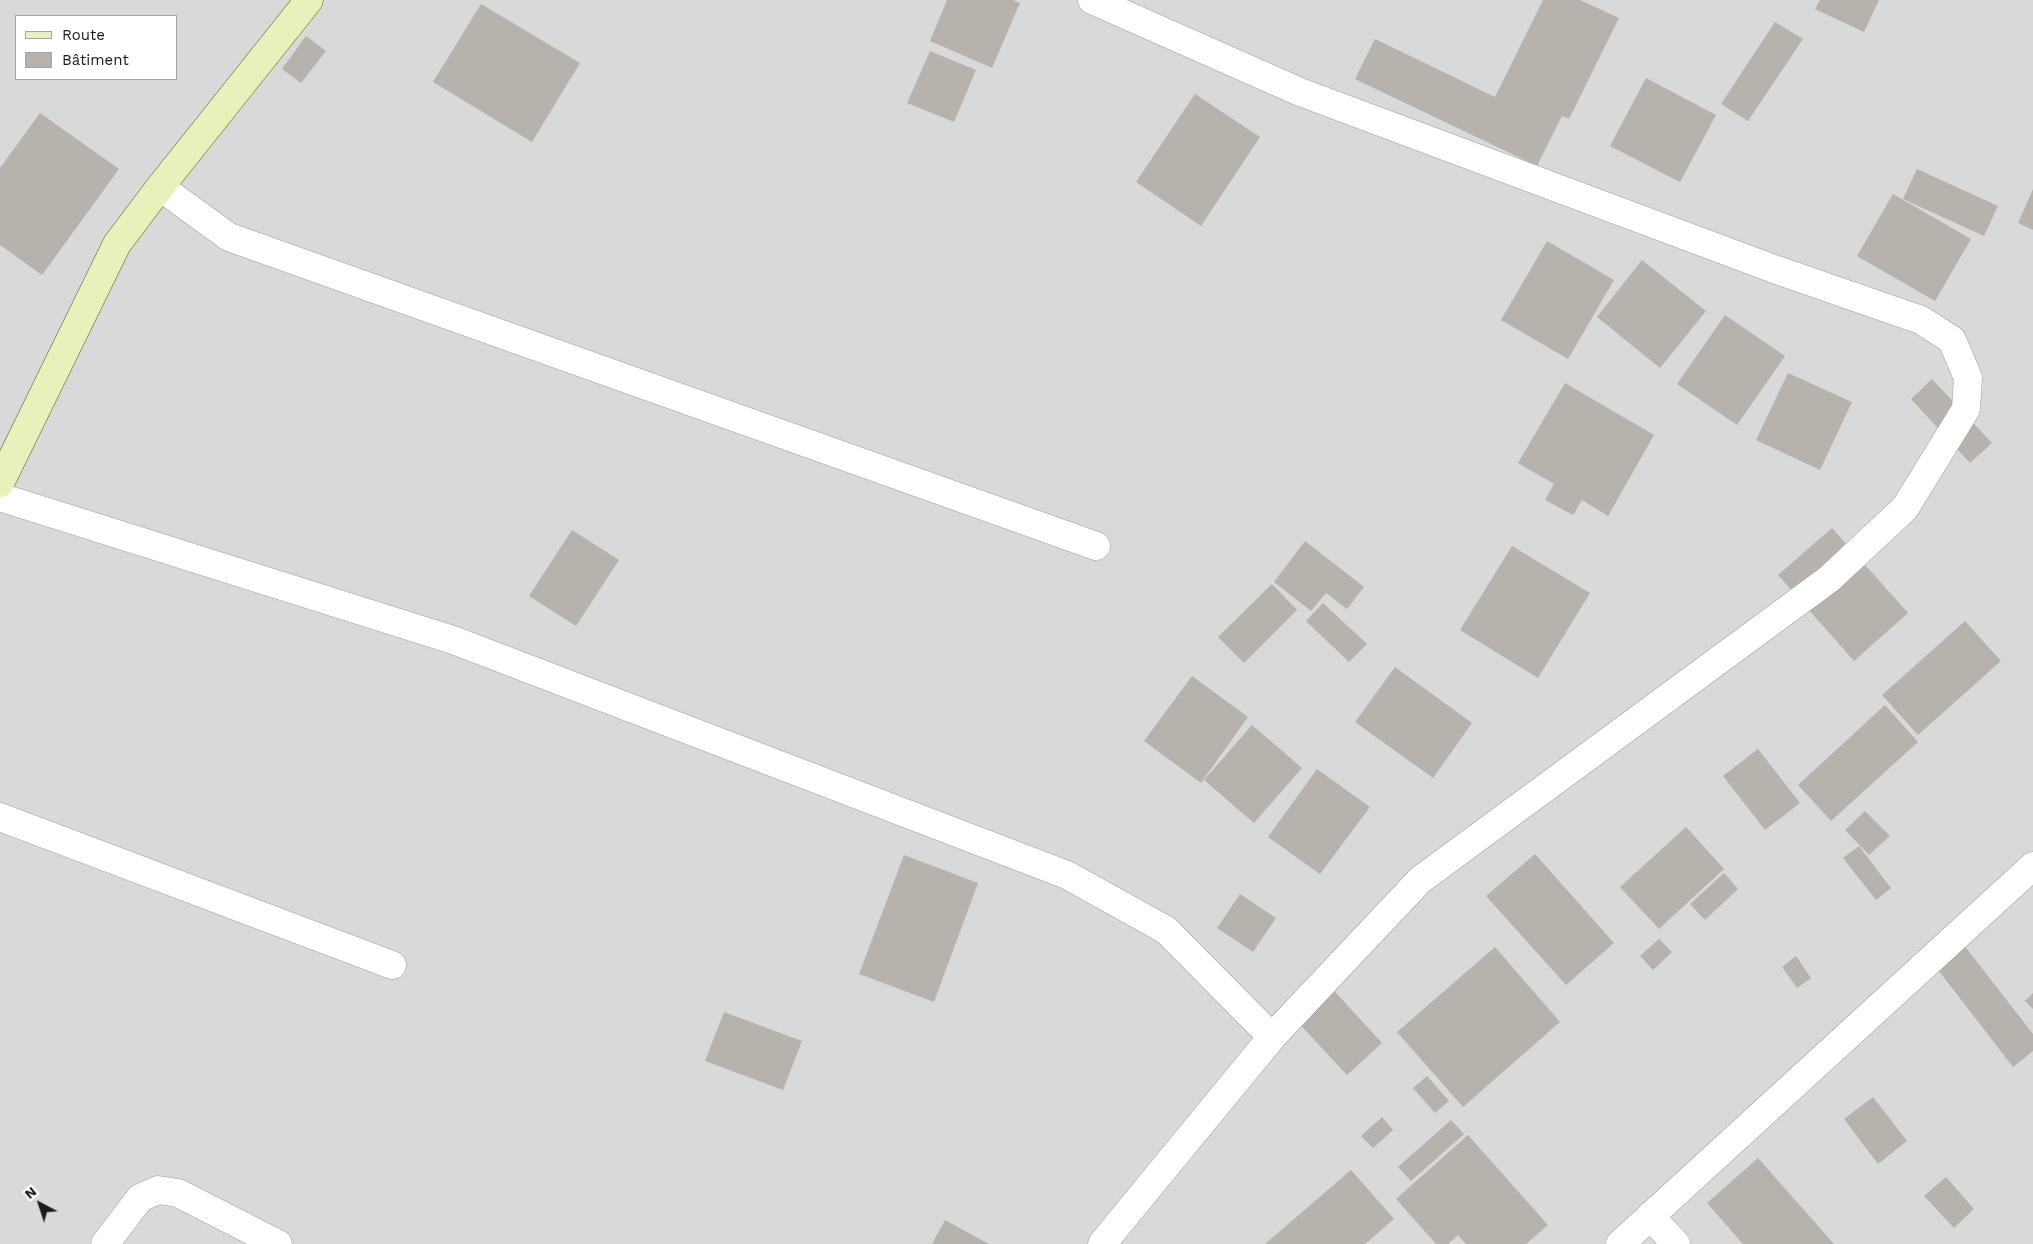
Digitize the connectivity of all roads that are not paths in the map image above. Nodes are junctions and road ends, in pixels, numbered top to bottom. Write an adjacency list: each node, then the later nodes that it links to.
1 (310, 0): 3 (street)
2 (1092, 0): 10 (street)
3 (160, 187): 4 (street); 6 (street)
4 (0, 483)
5 (0, 497): 10 (street)
6 (1096, 546)
7 (0, 817): 9 (street)
8 (2033, 866): 11 (street)
9 (392, 965)
10 (1272, 1037): 14 (street)
11 (1650, 1216): 15 (street); 16 (street)
12 (106, 1244): 13 (street)
13 (278, 1244)
14 (1102, 1244)
15 (1620, 1244)
16 (1676, 1244)

